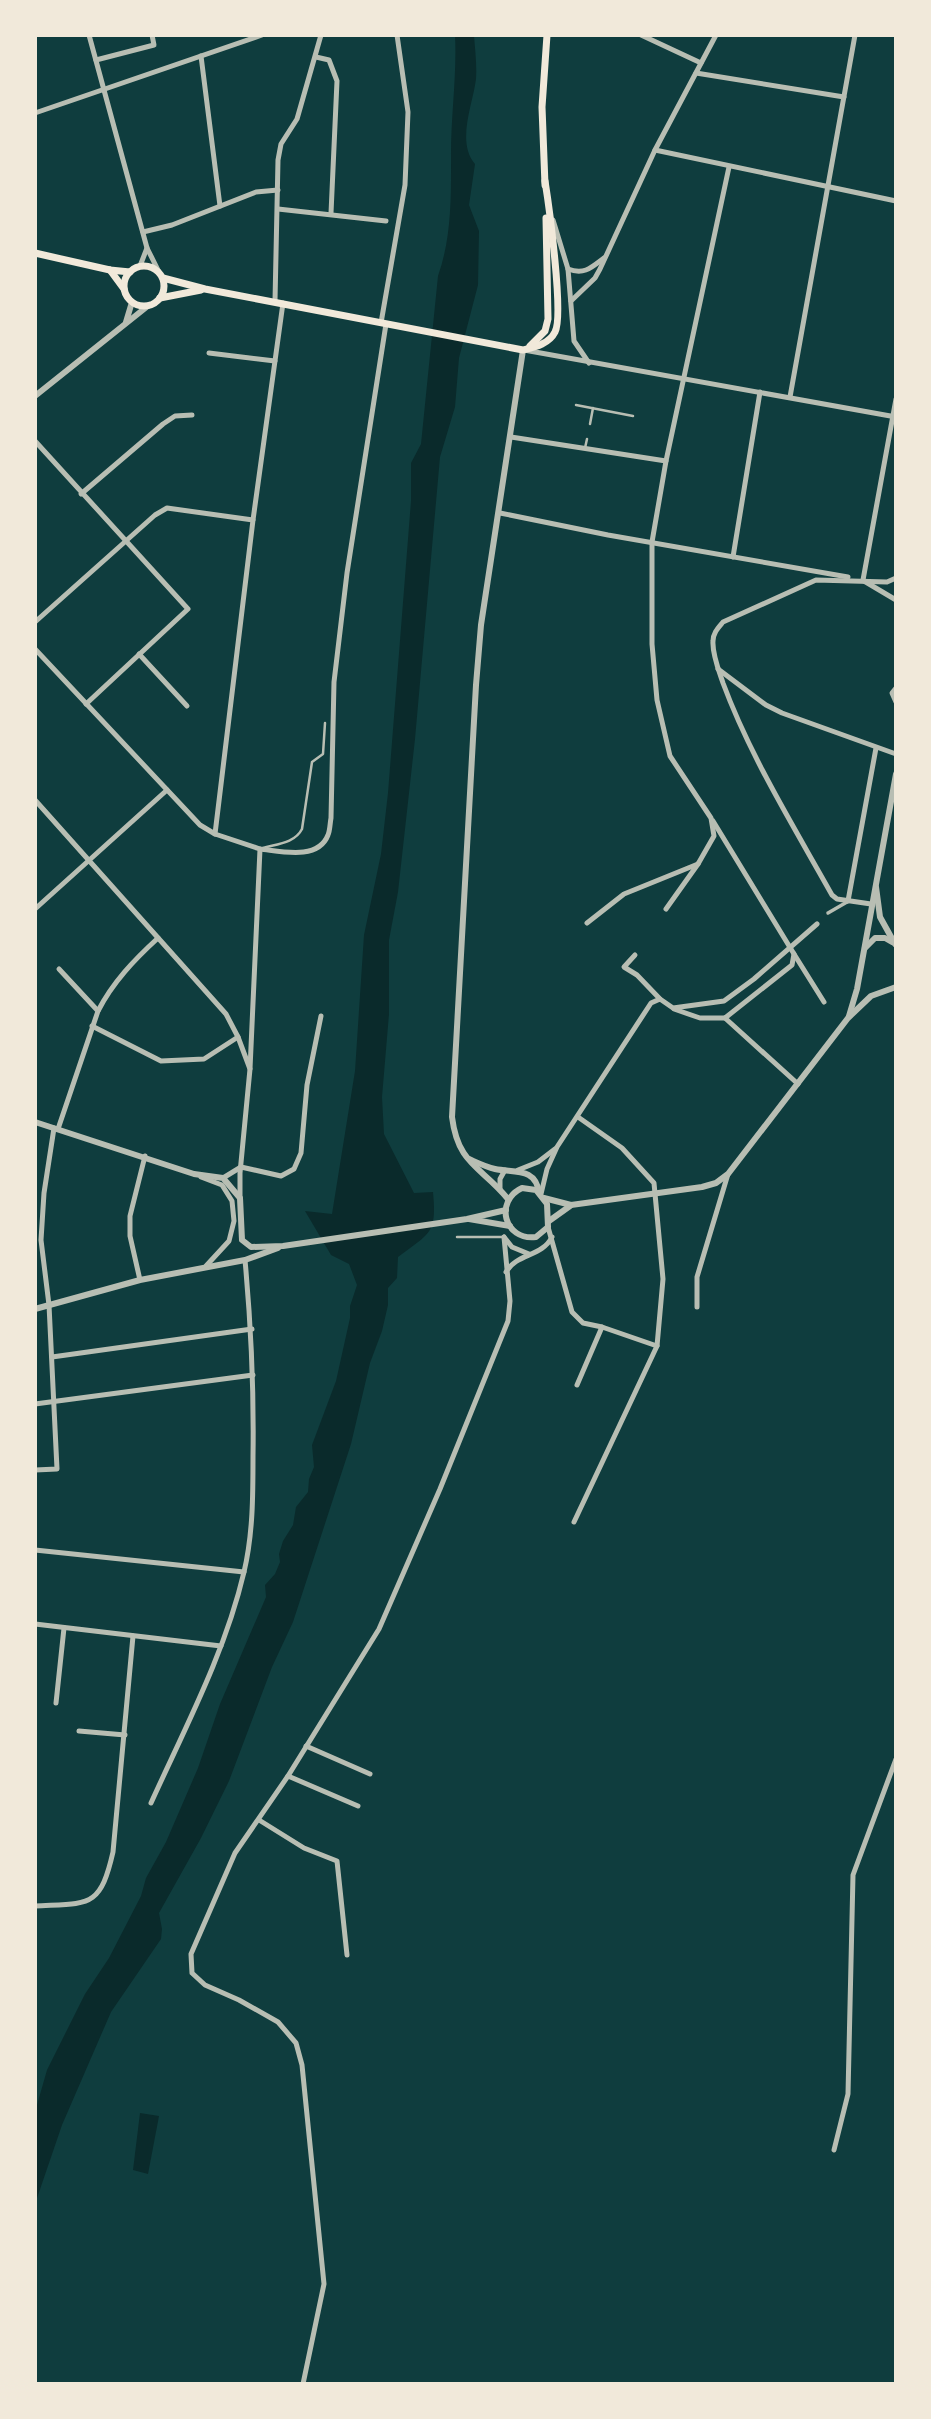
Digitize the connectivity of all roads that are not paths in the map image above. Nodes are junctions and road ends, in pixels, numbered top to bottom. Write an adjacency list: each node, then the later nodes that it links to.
1 (89, 35): 13 (street)
2 (152, 35): 13 (street)
3 (262, 35): 10 (street)
4 (321, 35): 12 (street)
5 (397, 35): 47 (street)
6 (547, 35): 21 (main road)
7 (641, 35): 14 (street)
8 (716, 35): 14 (street)
9 (855, 35): 17 (street)
10 (242, 38): 11 (street)
11 (201, 56): 16 (street); 25 (street)
12 (316, 57): 23 (street); 28 (street)
13 (96, 60): 16 (street)
14 (701, 63): 15 (street)
15 (696, 73): 17 (street); 19 (street)
16 (104, 90): 18 (street); 30 (street)
17 (844, 97): 22 (street)
18 (35, 113)
19 (655, 150): 20 (street); 33 (street)
20 (729, 167): 22 (street); 52 (street)
21 (545, 181): 26 (main road); 48 (main road)
22 (828, 188): 24 (street); 55 (street)
23 (278, 190): 25 (street); 27 (street)
24 (896, 201)
25 (220, 206): 30 (street)
26 (549, 208): 36 (street); 48 (main road)
27 (278, 209): 28 (street); 44 (street)
28 (331, 214): 29 (street)
29 (386, 220)
30 (143, 232): 31 (street)
31 (147, 248): 34 (street); 38 (street)
32 (35, 253): 35 (main road)
33 (604, 258): 36 (street); 42 (street)
34 (140, 266): 37 (main road); 38 (main road)
35 (110, 270): 37 (main road); 40 (main road)
36 (568, 270): 42 (street)
37 (130, 272): 40 (main road)
38 (161, 275): 39 (main road); 41 (main road)
39 (205, 289): 41 (main road); 44 (main road)
40 (125, 291): 43 (main road)
41 (160, 298): 45 (main road)
42 (571, 301): 51 (street)
43 (132, 302): 45 (main road); 46 (street)
44 (279, 302): 47 (main road); 50 (street)
45 (149, 305): 46 (street)
46 (126, 324): 54 (street)
47 (383, 324): 48 (main road); 93 (street)
48 (523, 350): 51 (street); 63 (street)
49 (209, 353): 50 (street)
50 (275, 361): 70 (street)
51 (589, 363): 52 (street)
52 (684, 380): 53 (street); 67 (street)
53 (760, 392): 55 (street); 73 (street)
54 (35, 396)
55 (790, 397): 61 (street)
56 (896, 399): 61 (street)
57 (576, 405): 58 (lane)
58 (593, 408): 60 (lane); 62 (lane)
59 (192, 415): 68 (street)
60 (633, 416)
61 (894, 417): 75 (street)
62 (590, 424)
63 (511, 437): 66 (street); 69 (street)
64 (587, 439): 66 (lane)
65 (35, 441): 68 (street)
66 (585, 448): 67 (street)
67 (666, 461): 72 (street)
68 (81, 494): 71 (street)
69 (500, 513): 72 (street); 127 (street)
70 (253, 520): 71 (street); 92 (street)
71 (125, 541): 77 (street); 79 (street)
72 (652, 542): 73 (street); 91 (street)
73 (733, 557): 75 (street)
74 (896, 578): 75 (street)
75 (863, 580): 76 (street); 80 (street)
76 (896, 600)
77 (35, 622)
78 (35, 649): 83 (street)
79 (139, 654): 83 (street); 84 (street)
80 (718, 669): 86 (street); 97 (street)
81 (896, 688): 82 (street)
82 (896, 702)
83 (86, 704): 89 (street)
84 (187, 706)
85 (325, 723): 93 (lane)
86 (876, 747): 87 (street); 97 (street)
87 (896, 754)
88 (896, 774): 96 (street)
89 (167, 790): 92 (street); 94 (street)
90 (35, 800): 94 (street)
91 (711, 818): 95 (street); 107 (street)
92 (215, 834): 93 (street)
93 (260, 849): 120 (street)
94 (88, 860): 99 (street); 104 (street)
95 (698, 864): 100 (street); 102 (street)
96 (875, 880): 98 (street); 105 (street)
97 (848, 901): 98 (street); 101 (street)
98 (871, 904): 106 (street)
99 (35, 909)
100 (666, 909)
101 (828, 913)
102 (587, 923)
103 (815, 926): 113 (street)
104 (158, 938): 114 (street); 119 (street)
105 (896, 944): 106 (street)
106 (864, 949): 117 (street)
107 (794, 954): 112 (street); 116 (street)
108 (635, 955): 111 (street)
109 (59, 969): 114 (street)
110 (896, 987): 117 (street)
111 (660, 999): 113 (street); 122 (street)
112 (824, 1002)
113 (673, 1008): 116 (street)
114 (98, 1011): 118 (street)
115 (321, 1016): 128 (street)
116 (725, 1018): 121 (street)
117 (848, 1018): 121 (street)
118 (92, 1026): 119 (street); 124 (street)
119 (238, 1037): 120 (street)
120 (250, 1069): 128 (street)
121 (798, 1084): 132 (street)
122 (578, 1117): 125 (street); 137 (street)
123 (35, 1122): 124 (street)
124 (56, 1128): 126 (street); 136 (street)
125 (557, 1147): 130 (street); 138 (street)
126 (145, 1156): 131 (street); 154 (street)
127 (464, 1156): 129 (street); 134 (street)
128 (241, 1167): 133 (street); 139 (street)
129 (505, 1170): 130 (street); 134 (street)
130 (518, 1170): 138 (street)
131 (194, 1174): 133 (street); 152 (street)
132 (728, 1174): 137 (street); 156 (street)
133 (223, 1178): 139 (street)
134 (500, 1189): 140 (street)
135 (35, 1192): 136 (street)
136 (44, 1193): 155 (street)
137 (655, 1194): 141 (street); 160 (street)
138 (542, 1195): 140 (street); 141 (street); 144 (street)
139 (240, 1198): 149 (street)
140 (508, 1199): 142 (street)
141 (571, 1205): 144 (street)
142 (506, 1210): 143 (street); 145 (street)
143 (467, 1219): 145 (street); 149 (street)
144 (549, 1224): 145 (street); 146 (street)
145 (511, 1228): 148 (street)
146 (552, 1236): 150 (street); 158 (street)
147 (457, 1237): 148 (lane)
148 (504, 1237): 150 (street); 153 (street)
149 (283, 1246): 151 (street)
150 (530, 1254): 153 (street)
151 (245, 1260): 152 (street); 159 (street)
152 (206, 1266): 154 (street)
153 (506, 1272): 177 (street)
154 (140, 1280): 155 (street)
155 (49, 1305): 157 (street); 161 (street)
156 (697, 1307)
157 (35, 1309)
158 (602, 1327): 160 (street); 163 (street)
159 (252, 1329): 161 (street); 162 (street)
160 (657, 1346): 167 (street)
161 (52, 1357): 164 (street)
162 (253, 1375): 164 (street); 169 (street)
163 (578, 1385)
164 (54, 1401): 165 (street); 166 (street)
165 (35, 1404)
166 (35, 1470)
167 (574, 1522)
168 (35, 1550): 169 (street)
169 (244, 1572): 173 (street)
170 (35, 1624): 171 (street)
171 (64, 1628): 172 (street); 174 (street)
172 (133, 1636): 173 (street); 176 (street)
173 (221, 1646): 181 (street)
174 (56, 1703)
175 (79, 1731): 176 (street)
176 (125, 1735): 184 (street)
177 (306, 1746): 179 (street); 180 (street)
178 (896, 1759): 186 (street)
179 (370, 1774)
180 (288, 1776): 182 (street); 183 (street)
181 (151, 1803)
182 (358, 1806)
183 (259, 1819): 185 (street); 187 (street)
184 (35, 1906)
185 (347, 1955)
186 (834, 2150)
187 (303, 2384)

